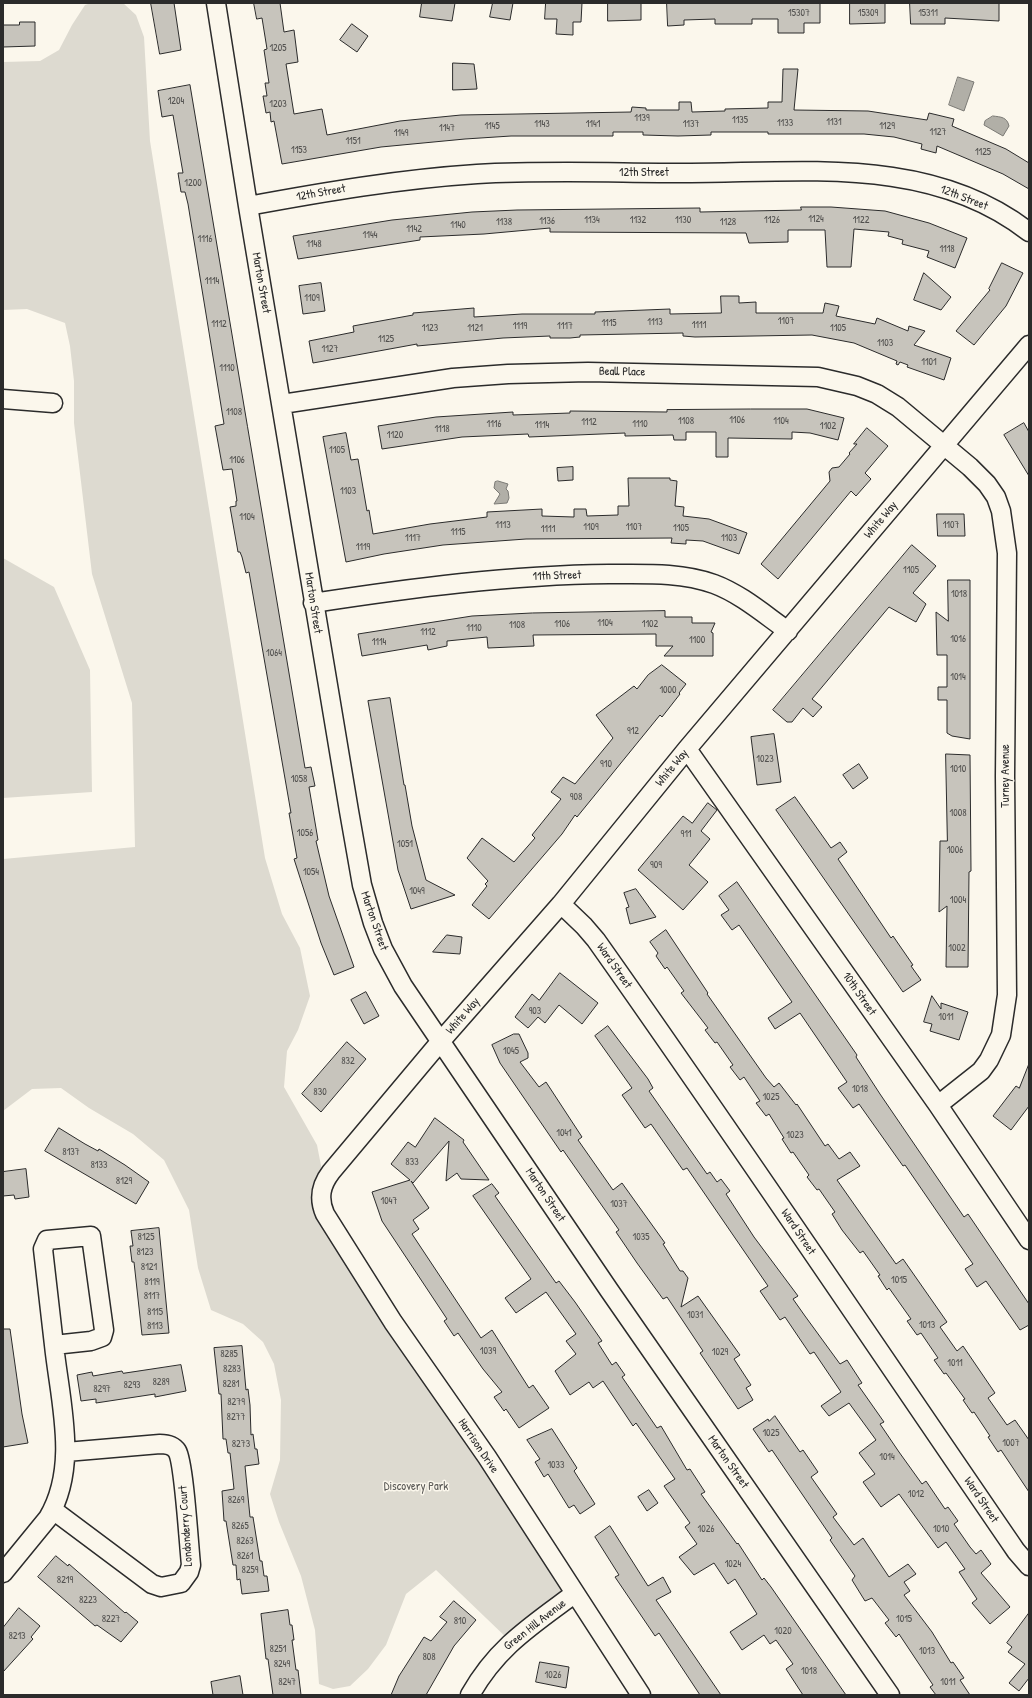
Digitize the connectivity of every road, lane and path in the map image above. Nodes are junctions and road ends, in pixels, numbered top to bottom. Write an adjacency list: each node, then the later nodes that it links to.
1 (216, 3): 2 (street, Marton Street)
2 (248, 206): 3 (street, 12th Street); 7 (street, Marton Street)
3 (1029, 232)
4 (1029, 345): 8 (street, White Way)
5 (3, 399): 6 (street)
6 (53, 403)
7 (282, 404): 8 (street, Beall Place); 9 (street, Marton Street)
8 (943, 445): 10 (street, White Way); 14 (street, Turney Avenue)
9 (313, 603): 10 (street, 11th Street); 13 (street, Marton Street)
10 (788, 631): 11 (street, White Way)
11 (687, 749): 12 (street, White Way); 14 (street, 10th Street)
12 (561, 904): 13 (street, White Way); 20 (street, Ward Street)
13 (440, 1042): 15 (street, White Way); 25 (street, Marton Street)
14 (938, 1105): 16 (street, 10th Street)
15 (321, 1194): 22 (street, Harrison Drive)
16 (1029, 1240)
17 (54, 1345): 17 (street); 18 (street)
18 (66, 1452): 19 (street); 19 (street, Londonderry Court)
19 (53, 1510): 21 (street)
20 (1029, 1566)
21 (3, 1573)
22 (574, 1594): 23 (street, Green Hill Avenue); 24 (street, Harrison Drive)
23 (470, 1695)
24 (642, 1695)
25 (890, 1695)

